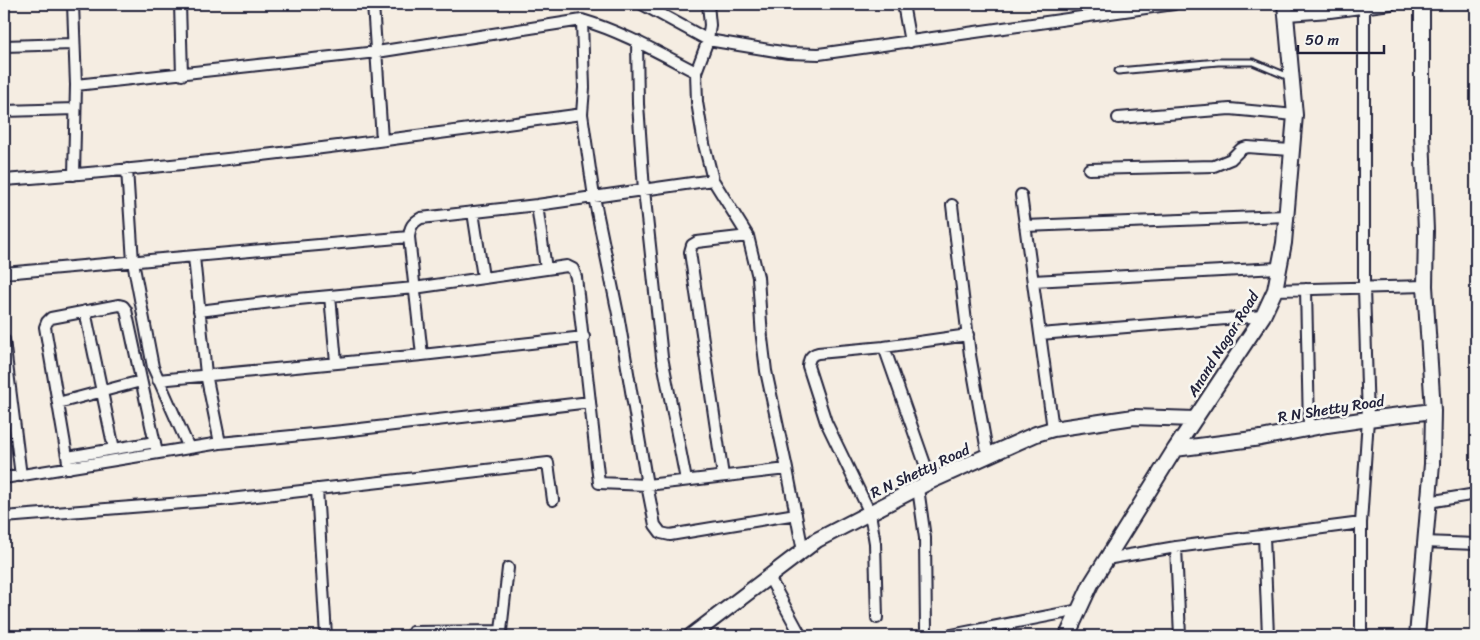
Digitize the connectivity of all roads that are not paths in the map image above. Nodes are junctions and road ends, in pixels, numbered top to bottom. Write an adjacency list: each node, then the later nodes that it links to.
1 (73, 4): 16 (street)
2 (180, 4): 22 (street)
3 (373, 4): 19 (street)
4 (642, 4): 17 (street)
5 (708, 4): 17 (street)
6 (902, 4): 15 (street)
7 (1174, 4): 11 (street)
8 (1390, 4): 10 (street)
9 (1422, 4): 54 (street)
10 (1364, 6): 12 (street); 56 (street)
11 (1118, 8): 15 (street)
12 (1286, 10): 23 (street, Anand Nagar Road)
13 (582, 20): 14 (street); 19 (street); 27 (street)
14 (637, 41): 20 (street); 37 (street)
15 (910, 42): 17 (street)
16 (73, 44): 18 (street); 24 (street)
17 (706, 44): 20 (street)
18 (4, 46)
19 (377, 52): 22 (street); 30 (street)
20 (697, 69): 36 (street)
21 (1118, 71): 23 (lane)
22 (182, 75): 24 (street)
23 (1292, 79): 28 (street, Anand Nagar Road)
24 (76, 85): 25 (street)
25 (75, 109): 26 (street); 34 (street)
26 (4, 112)
27 (582, 114): 30 (street); 39 (street)
28 (1295, 115): 29 (street); 31 (street, Anand Nagar Road)
29 (1118, 118)
30 (382, 140): 32 (street)
31 (1291, 150): 33 (street); 43 (street, Anand Nagar Road)
32 (128, 169): 34 (street); 48 (street)
33 (1089, 169)
34 (74, 175): 35 (street)
35 (4, 180)
36 (713, 180): 37 (street); 45 (street)
37 (644, 190): 39 (street); 94 (street)
38 (1021, 195): 44 (street)
39 (594, 197): 40 (street); 96 (street)
40 (537, 205): 42 (street); 50 (street)
41 (952, 205): 64 (street)
42 (473, 212): 46 (street); 52 (street)
43 (1287, 216): 44 (street); 49 (street, Anand Nagar Road)
44 (1025, 226): 53 (street)
45 (748, 236): 90 (street); 92 (street)
46 (409, 237): 47 (street); 55 (street)
47 (194, 257): 48 (street); 61 (street)
48 (134, 262): 51 (street); 72 (street)
49 (1279, 268): 53 (street); 58 (street, Anand Nagar Road)
50 (546, 269): 52 (street); 65 (street)
51 (4, 272)
52 (483, 277): 55 (street)
53 (1033, 281): 63 (street)
54 (1426, 286): 56 (street); 77 (street)
55 (414, 288): 59 (street); 68 (street)
56 (1364, 288): 57 (street); 79 (street)
57 (1306, 289): 58 (street); 80 (street)
58 (1275, 290): 62 (street, Anand Nagar Road)
59 (330, 296): 61 (street); 69 (street)
60 (85, 311): 71 (street); 73 (street); 76 (street)
61 (199, 311): 70 (street)
62 (1263, 316): 63 (street); 78 (street, Anand Nagar Road)
63 (1040, 334): 81 (street)
64 (968, 335): 67 (street); 88 (street)
65 (584, 337): 68 (street); 74 (street)
66 (4, 340): 75 (street)
67 (884, 347): 95 (street); 102 (street)
68 (422, 355): 69 (street)
69 (336, 362): 70 (street)
70 (206, 374): 72 (street); 83 (street)
71 (141, 380): 73 (street); 82 (street)
72 (158, 380): 84 (street)
73 (102, 391): 76 (street); 85 (street)
74 (590, 402): 83 (street); 96 (street)
75 (8, 403): 91 (street)
76 (58, 403): 89 (street)
77 (1433, 411): 79 (street, R N Shetty Road); 101 (street)
78 (1195, 419): 81 (street, R N Shetty Road); 86 (street, Anand Nagar Road)
79 (1368, 419): 80 (street, R N Shetty Road); 105 (street)
80 (1309, 428): 86 (street, R N Shetty Road)
81 (1053, 429): 88 (street, R N Shetty Road)
82 (155, 442): 85 (street); 87 (street)
83 (220, 443): 84 (street)
84 (189, 448): 87 (street)
85 (114, 449): 89 (street)
86 (1175, 449): 111 (street, Anand Nagar Road)
87 (157, 454): 89 (street)
88 (988, 457): 95 (street, R N Shetty Road)
89 (68, 463): 91 (street)
90 (788, 469): 92 (street); 103 (street)
91 (21, 476): 93 (street)
92 (723, 476): 94 (street)
93 (4, 478)
94 (686, 480): 96 (street)
95 (931, 481): 97 (street, R N Shetty Road)
96 (647, 485): 103 (street)
97 (918, 488): 102 (street, R N Shetty Road); 120 (street)
98 (317, 489): 100 (street); 104 (street); 116 (street)
99 (1476, 494): 101 (street)
100 (553, 500)
101 (1428, 502): 107 (street)
102 (870, 513): 110 (street, R N Shetty Road); 115 (street)
103 (796, 514): 110 (street)
104 (4, 516)
105 (1361, 523): 106 (street); 125 (street)
106 (1264, 536): 109 (street); 124 (street)
107 (1424, 542): 108 (street); 126 (street)
108 (1476, 544)
109 (1176, 547): 111 (street); 123 (street)
110 (803, 551): 113 (street, R N Shetty Road)
111 (1106, 559): 114 (street, Anand Nagar Road)
112 (508, 568): 117 (street)
113 (769, 576): 118 (street, R N Shetty Road); 119 (street)
114 (1079, 610): 121 (street); 122 (street, Anand Nagar Road)
115 (877, 618)
116 (326, 636)
117 (412, 636)
118 (691, 636)
119 (801, 636)
120 (928, 636)
121 (946, 636)
122 (1067, 636)
123 (1180, 636)
124 (1268, 636)
125 (1361, 636)
126 (1417, 636)

